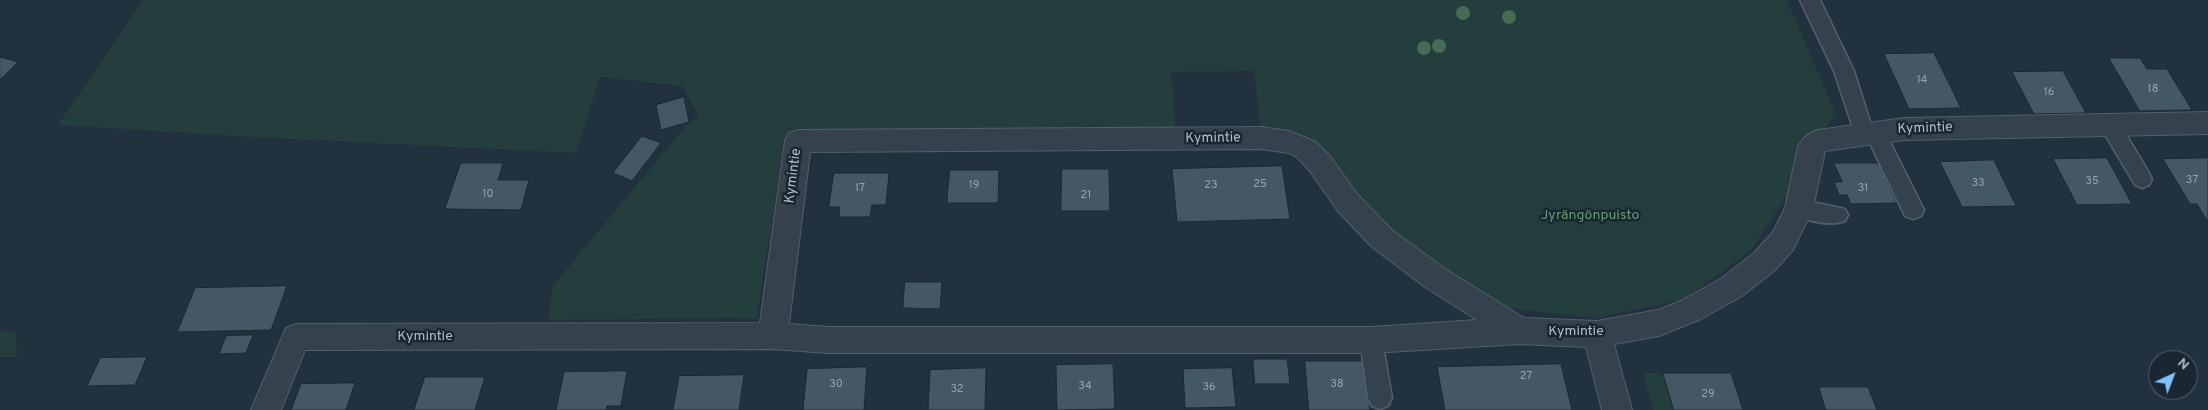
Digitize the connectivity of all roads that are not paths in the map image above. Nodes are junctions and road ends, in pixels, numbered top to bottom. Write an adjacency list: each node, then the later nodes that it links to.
1 (1810, 0): 4 (lane)
2 (2208, 123): 3 (street, Kymintie)
3 (2110, 125): 4 (street, Kymintie); 5 (lane)
4 (1870, 133): 6 (street, Kymintie); 7 (lane)
5 (2142, 179)
6 (1799, 208): 8 (lane); 10 (street, Kymintie)
7 (1913, 210)
8 (1837, 215)
9 (1520, 331): 10 (street, Kymintie); 11 (street, Kymintie); 12 (street)
10 (1598, 334): 15 (street)
11 (773, 336): 12 (street); 14 (street, Kymintie)
12 (1371, 340): 13 (lane)
13 (1380, 398)
14 (266, 410)
15 (1617, 410)

